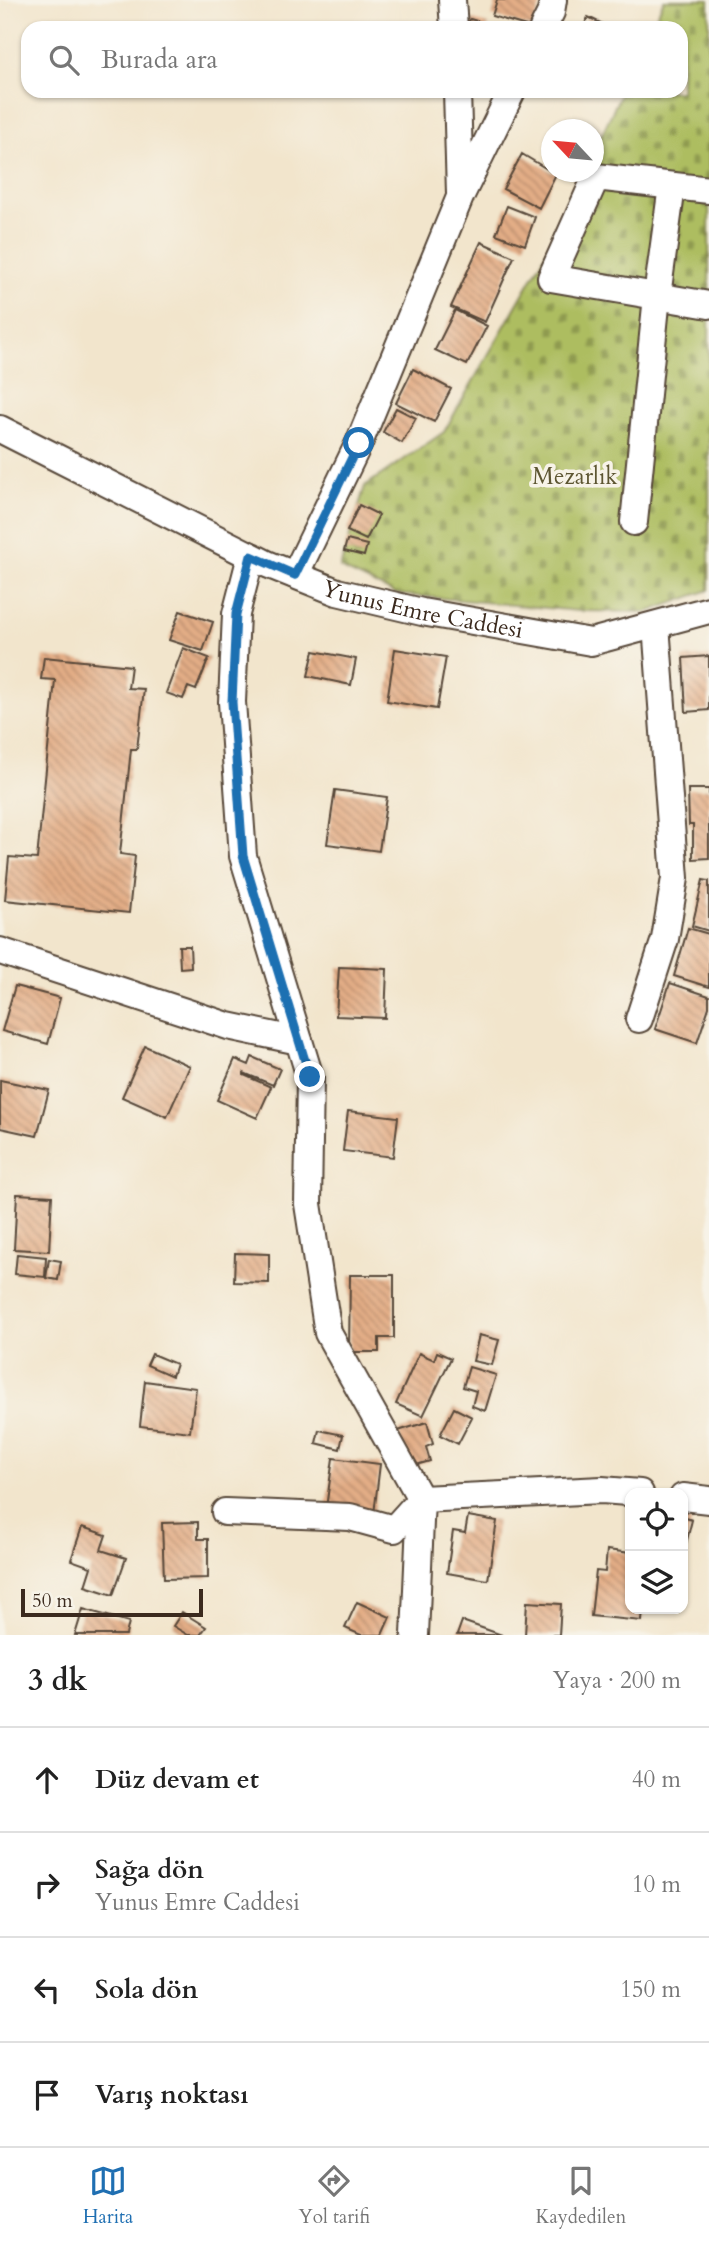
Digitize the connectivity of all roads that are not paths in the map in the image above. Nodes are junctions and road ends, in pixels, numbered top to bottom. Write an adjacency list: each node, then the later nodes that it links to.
1 (452, 0): 3 (street)
2 (553, 0): 4 (street)
3 (454, 21)
4 (546, 21)
5 (457, 98): 9 (street)
6 (509, 98): 9 (street)
7 (672, 186): 8 (street); 10 (street); 10 (street)
8 (709, 190)
9 (460, 197): 15 (street)
10 (657, 296): 11 (street); 13 (street)
11 (709, 305)
12 (0, 429): 14 (street, Yunus Emre Caddesi)
13 (634, 522)
14 (251, 556): 15 (street, Yunus Emre Caddesi); 20 (street)
15 (295, 575): 17 (street, Yunus Emre Caddesi)
16 (709, 610): 17 (street, Yunus Emre Caddesi)
17 (656, 625): 19 (street)
18 (0, 951): 20 (street)
19 (639, 1019)
20 (299, 1041): 23 (street)
21 (625, 1492): 23 (street)
22 (688, 1498): 24 (street)
23 (421, 1499): 25 (street); 26 (street)
24 (709, 1500)
25 (225, 1512)
26 (415, 1635)

